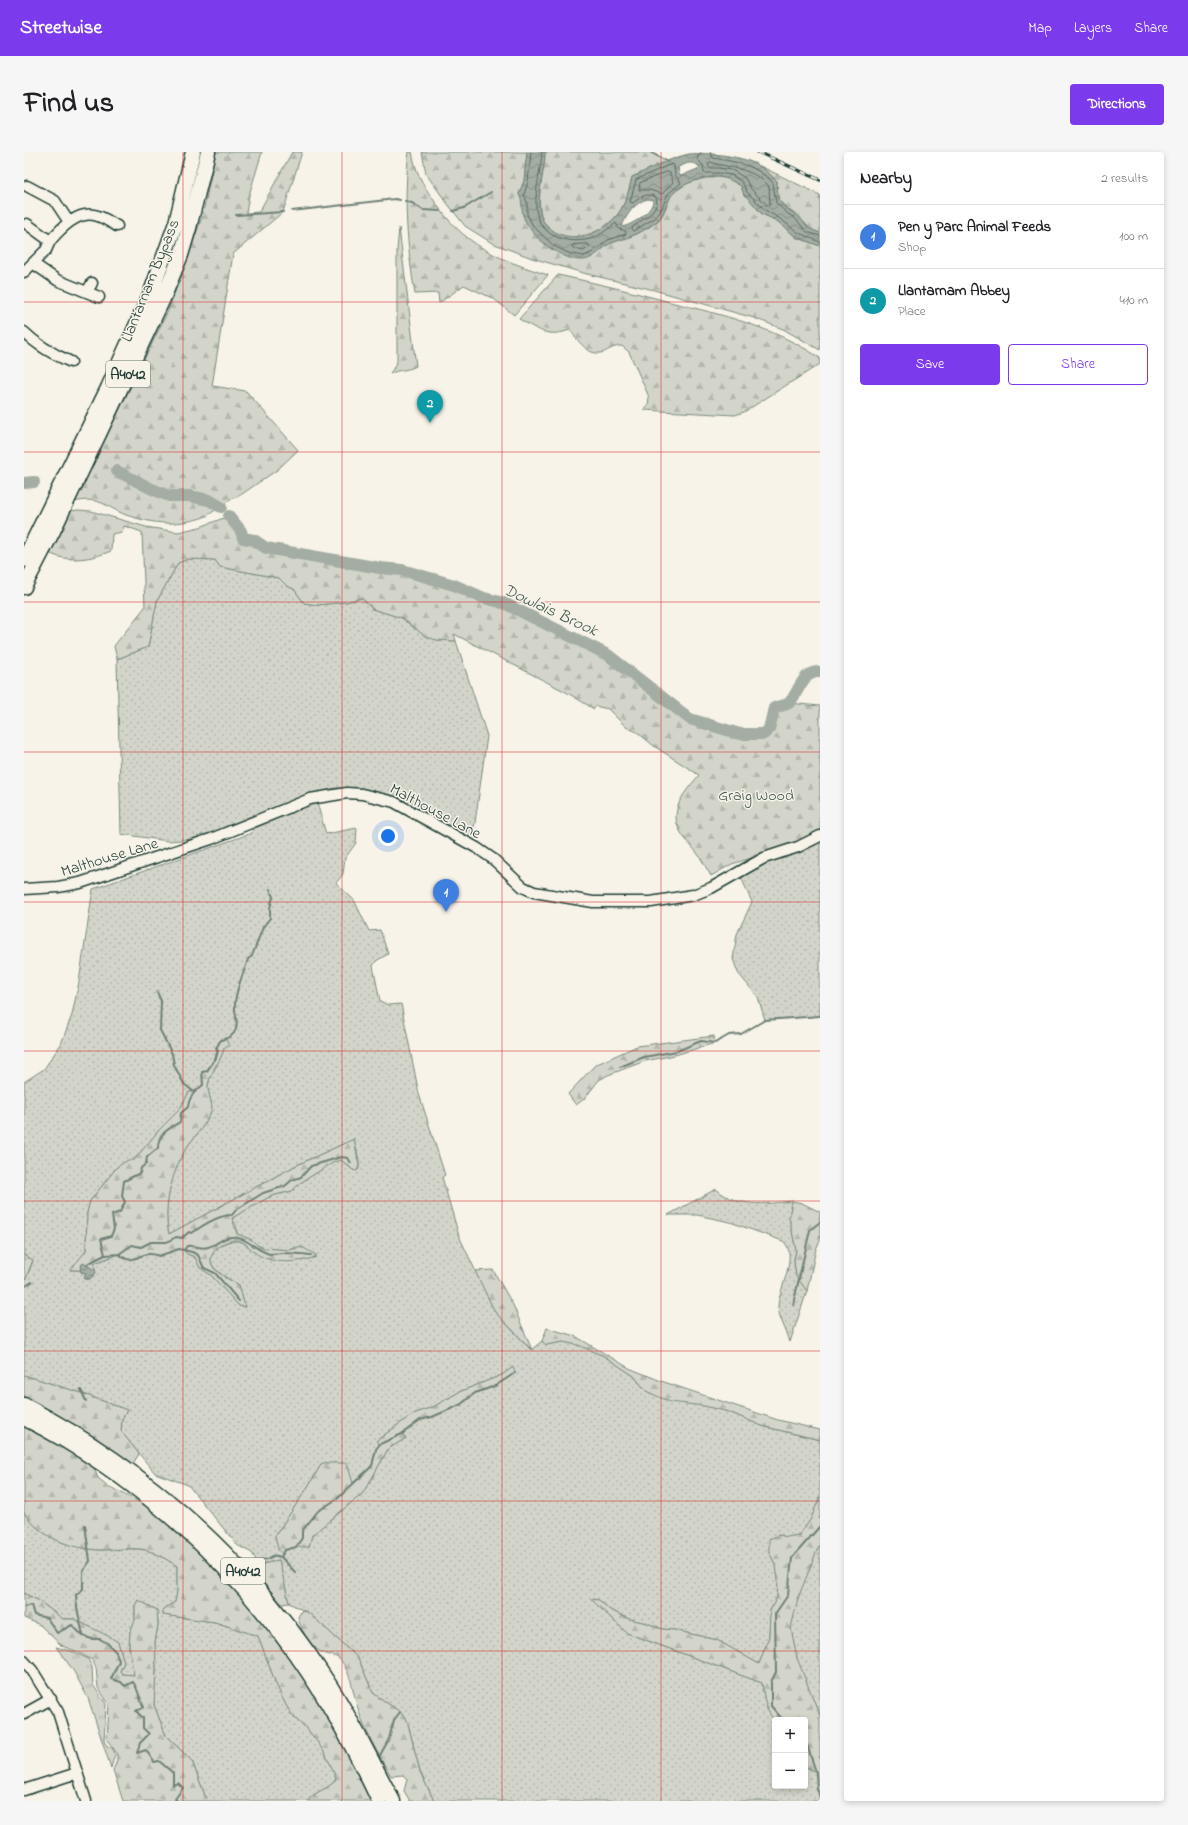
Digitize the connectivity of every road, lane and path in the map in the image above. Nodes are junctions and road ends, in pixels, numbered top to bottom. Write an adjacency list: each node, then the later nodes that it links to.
1 (193, 152): 15 (highway, Llantarnam Bypass / A4042)
2 (208, 152): 16 (highway, Llantarnam Bypass / A4042)
3 (27, 186): 4 (street)
4 (70, 222): 6 (street); 7 (street)
5 (27, 224): 7 (street)
6 (117, 226)
7 (50, 241): 8 (street)
8 (34, 264): 9 (street); 11 (street)
9 (24, 272)
10 (92, 283): 11 (street)
11 (87, 292): 12 (street)
12 (99, 297)
13 (24, 332): 14 (street)
14 (71, 362)
15 (24, 560)
16 (24, 587)
17 (820, 836): 18 (street, Malthouse Lane)
18 (24, 889)
19 (24, 1405): 28 (highway, A4042)
20 (24, 1418): 27 (highway, A4042)
21 (24, 1661): 22 (street)
22 (51, 1700): 23 (street); 24 (street)
23 (24, 1714)
24 (77, 1773): 25 (street); 26 (street)
25 (24, 1790)
26 (86, 1801)
27 (380, 1801)
28 (393, 1801)

